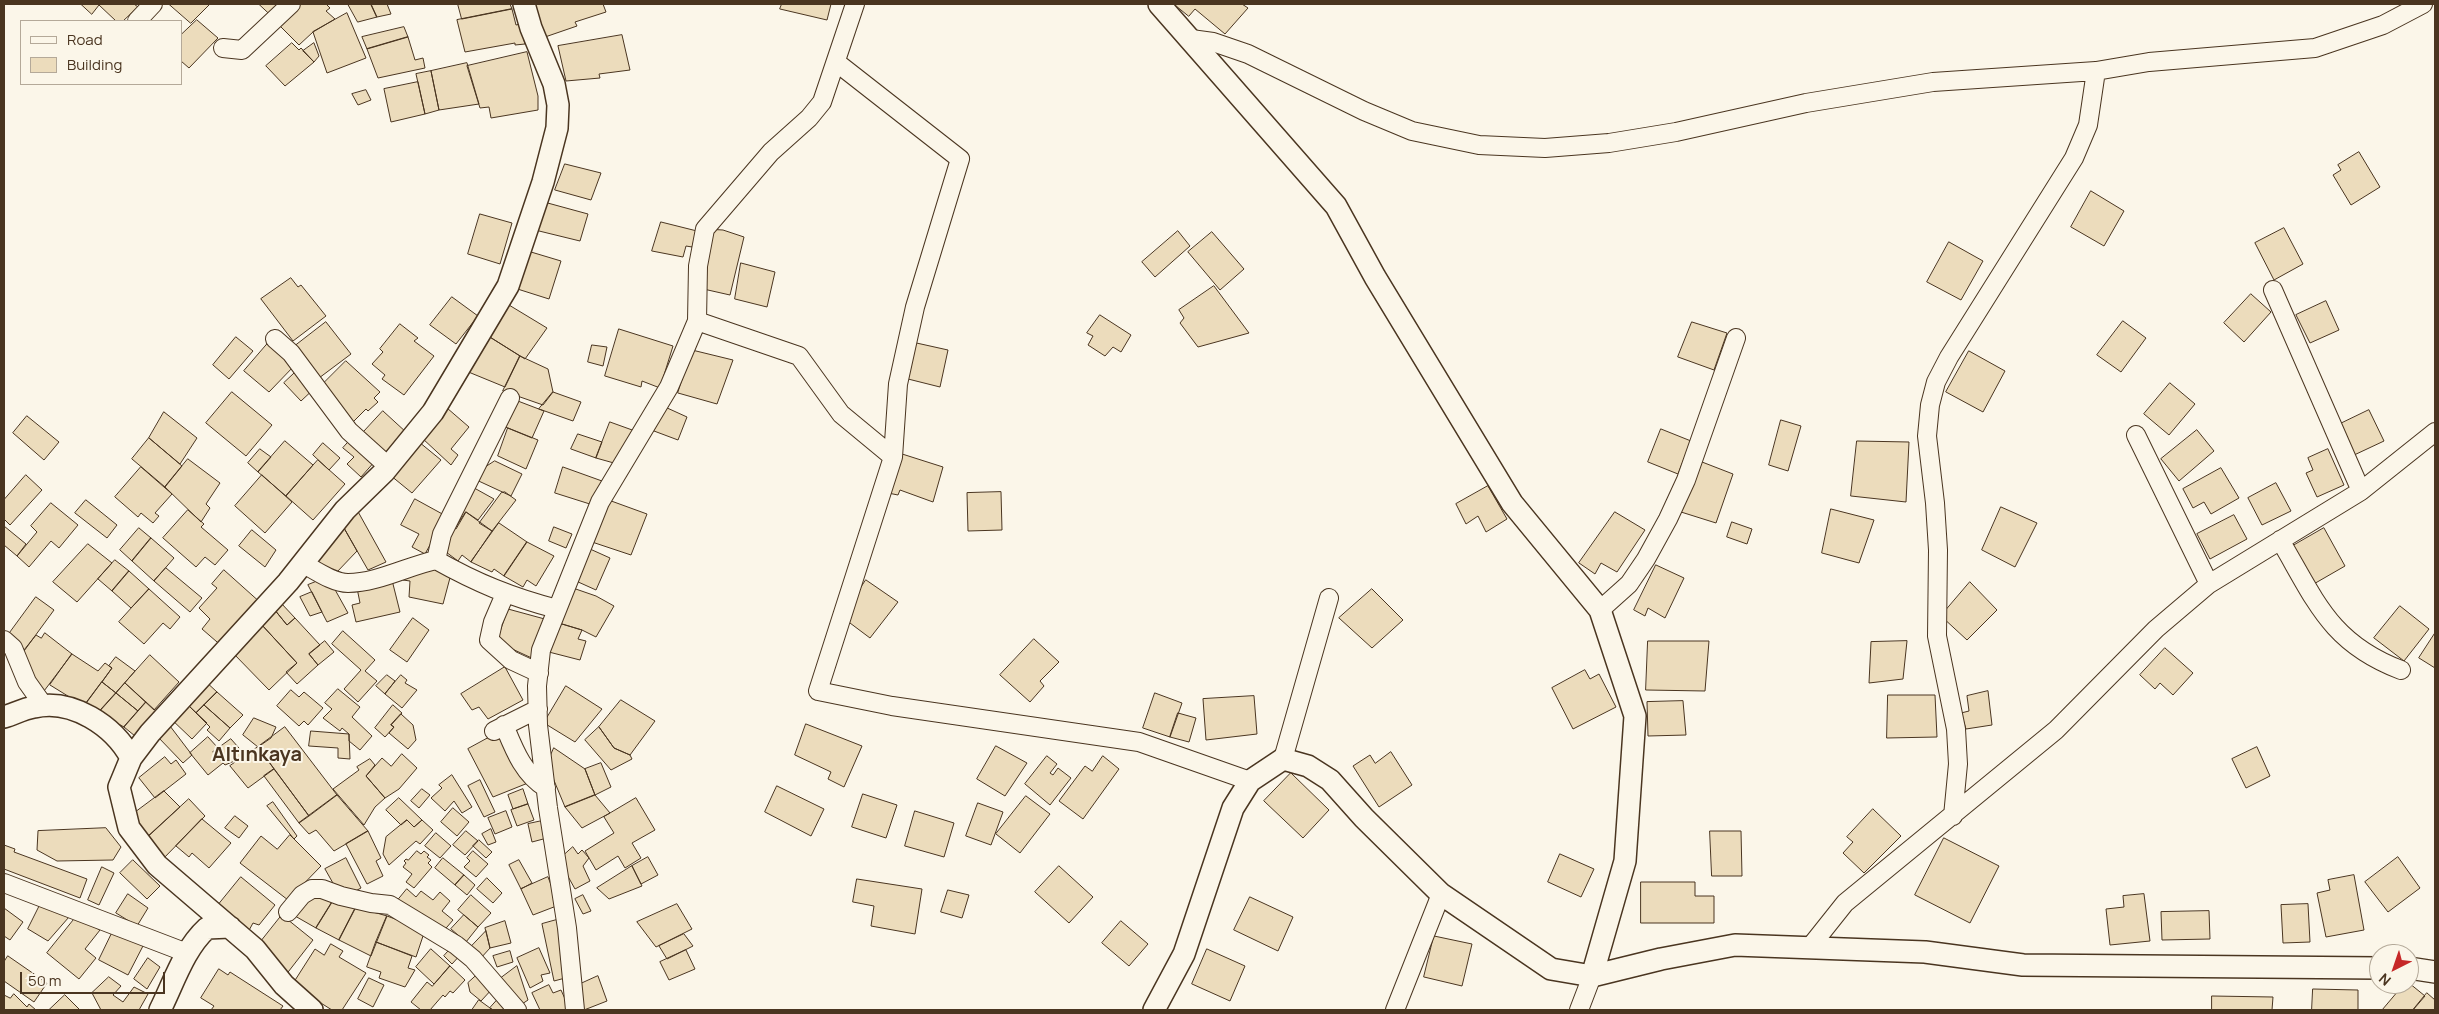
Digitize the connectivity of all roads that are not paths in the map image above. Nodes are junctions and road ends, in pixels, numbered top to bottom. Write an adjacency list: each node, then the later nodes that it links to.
1 (153, 4): 7 (street)
2 (291, 4): 9 (street)
3 (524, 4): 20 (street)
4 (855, 4): 10 (street)
5 (1160, 4): 8 (street)
6 (2423, 4): 11 (street)
7 (138, 20)
8 (1191, 39): 11 (street); 29 (street)
9 (223, 48)
10 (836, 62): 13 (street); 19 (street)
11 (2096, 71): 40 (street)
12 (2274, 290): 21 (street)
13 (697, 321): 19 (street); 28 (street)
14 (1736, 338): 29 (street)
15 (275, 339): 20 (street)
16 (510, 398): 23 (street)
17 (2435, 432): 21 (street)
18 (2136, 435): 25 (street)
19 (893, 457): 38 (street)
20 (388, 467): 24 (street)
21 (2361, 490): 22 (street)
22 (2280, 540): 25 (street); 31 (street)
23 (436, 560): 24 (street); 26 (street)
24 (302, 563): 36 (street)
25 (2209, 584): 40 (street)
26 (505, 594): 28 (street); 32 (street)
27 (1329, 598): 37 (street)
28 (557, 609): 32 (street)
29 (1600, 610): 50 (street)
30 (4, 640): 33 (street)
31 (2401, 670)
32 (539, 673): 34 (street)
33 (44, 706): 35 (street); 36 (street)
34 (538, 709): 39 (street); 39 (street)
35 (4, 717)
36 (131, 758): 44 (street)
37 (1283, 759): 38 (street); 42 (street)
38 (1250, 781): 55 (street)
39 (546, 788): 54 (street)
40 (1953, 816): 45 (street)
41 (4, 883): 46 (street)
42 (1441, 894): 50 (street); 56 (street)
43 (288, 912): 53 (street)
44 (230, 927): 46 (street); 52 (street)
45 (1810, 947): 47 (street); 50 (street)
46 (187, 953): 51 (street)
47 (2369, 968)
48 (2419, 970): 49 (street)
49 (2435, 972)
50 (1592, 976): 57 (street)
51 (160, 1010)
52 (312, 1010)
53 (517, 1010)
54 (575, 1010)
55 (1157, 1010)
56 (1395, 1010)
57 (1579, 1010)

